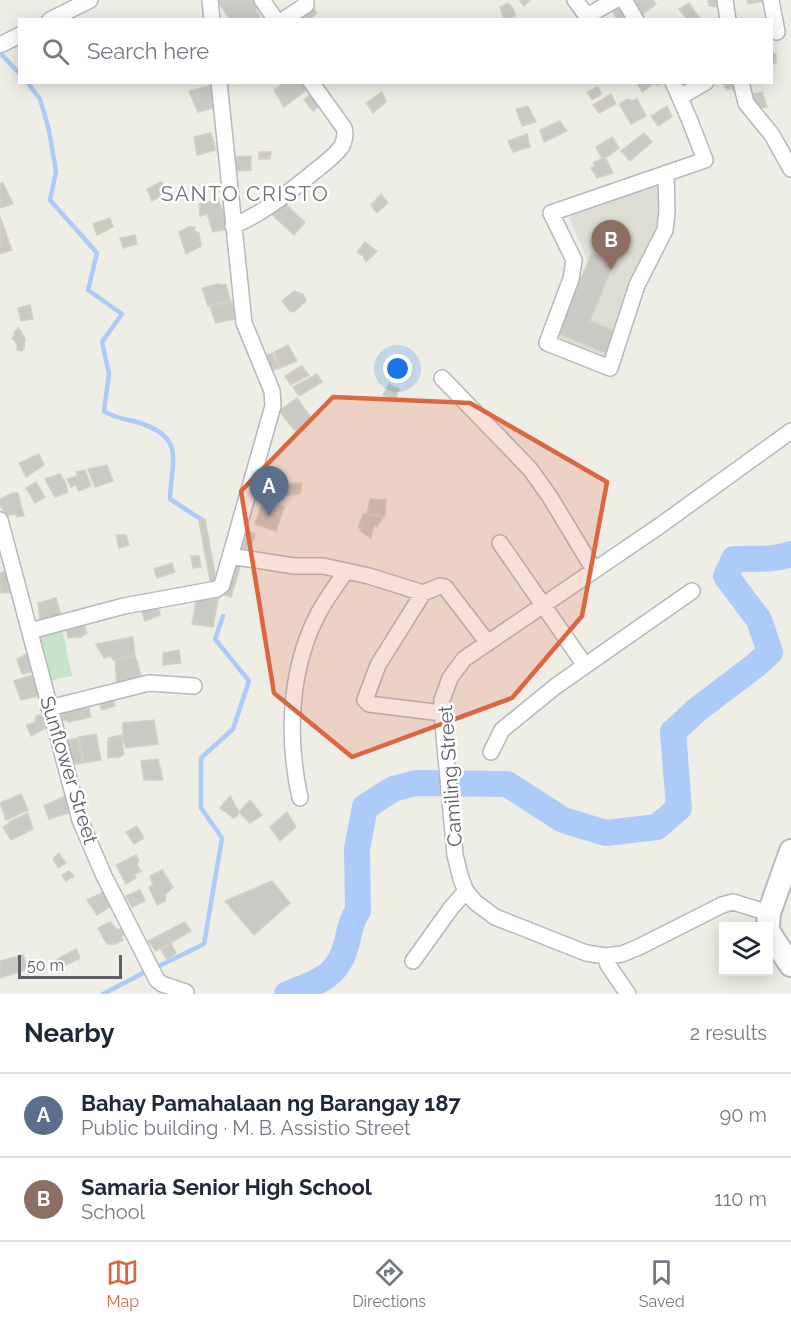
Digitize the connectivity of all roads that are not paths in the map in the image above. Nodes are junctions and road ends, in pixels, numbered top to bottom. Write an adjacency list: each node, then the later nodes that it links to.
1 (90, 0): 9 (street)
2 (210, 0): 10 (street)
3 (262, 0): 11 (street)
4 (306, 0): 12 (street)
5 (575, 0): 6 (street)
6 (615, 0)
7 (624, 0): 13 (street)
8 (771, 0): 14 (street)
9 (54, 18)
10 (212, 18)
11 (275, 18)
12 (287, 18)
13 (635, 18)
14 (777, 32)
15 (18, 36): 16 (street)
16 (0, 45)
17 (219, 84): 25 (street)
18 (312, 84): 25 (street)
19 (674, 84): 22 (street)
20 (703, 84): 22 (street)
21 (742, 84): 23 (street)
22 (680, 97): 24 (street)
23 (791, 169)
24 (666, 173): 24 (street)
25 (233, 226): 30 (street)
26 (442, 378): 31 (street)
27 (791, 431): 31 (street, Camiling Street)
28 (0, 520): 36 (street, Sunflower Street)
29 (501, 543): 35 (street)
30 (230, 556): 32 (street); 36 (street)
31 (594, 570): 35 (street, Camiling Street)
32 (346, 571): 34 (street); 43 (street)
33 (692, 591): 38 (street)
34 (423, 593): 37 (street); 41 (street)
35 (543, 605): 37 (street, Camiling Street); 38 (street)
36 (30, 631): 40 (street, Sunflower Street)
37 (488, 643): 41 (street, Camiling Street)
38 (584, 664): 42 (street)
39 (194, 686): 40 (street)
40 (49, 708): 52 (street, Sunflower Street)
41 (442, 713): 45 (street, Camiling Street)
42 (491, 752)
43 (300, 798)
44 (791, 851): 47 (main road)
45 (466, 891): 49 (street, Camiling Street); 50 (street)
46 (766, 922): 49 (street, Camiling Street)
47 (768, 922)
48 (773, 932): 51 (main road)
49 (605, 956): 53 (street)
50 (413, 961)
51 (791, 965)
52 (186, 992)
53 (628, 994)

